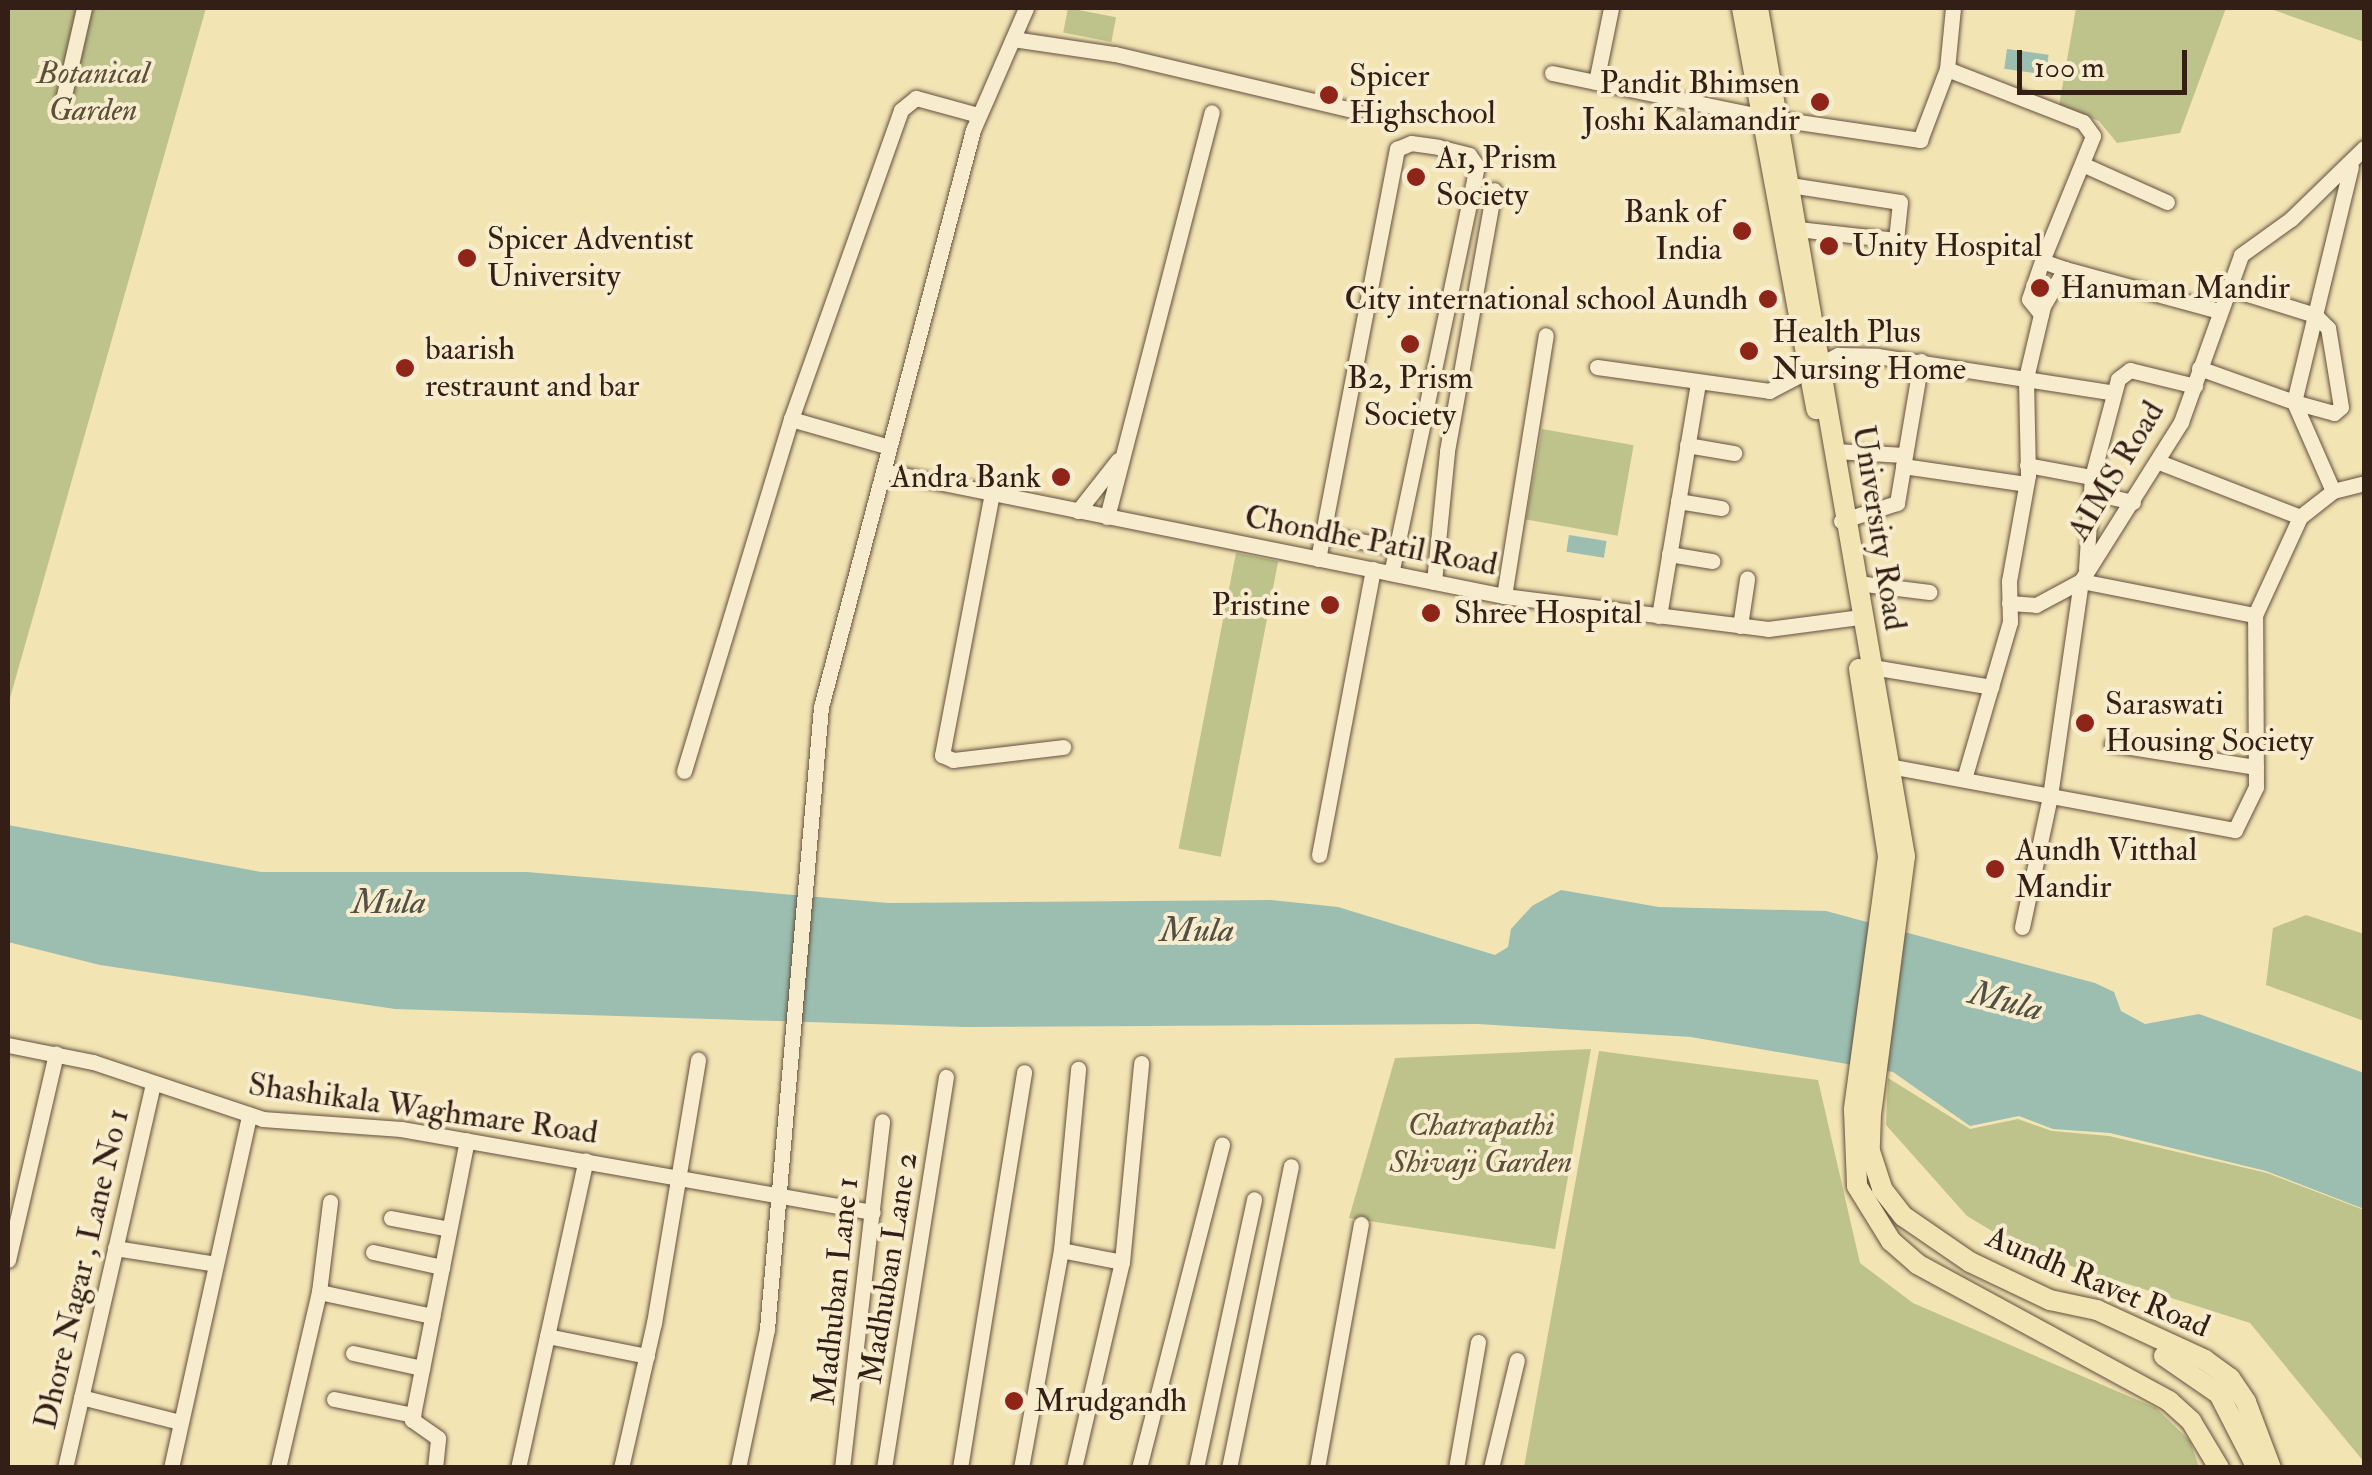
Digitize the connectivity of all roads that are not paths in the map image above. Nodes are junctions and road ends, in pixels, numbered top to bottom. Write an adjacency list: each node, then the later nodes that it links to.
1 (84, 8): 11 (street)
2 (1026, 8): 7 (street)
3 (1611, 8): 10 (street)
4 (1742, 8): 15 (main road, University Road)
5 (1758, 8): 15 (main road, University Road)
6 (1953, 8): 8 (street)
7 (1013, 40): 12 (street); 14 (street)
8 (1947, 69): 15 (street); 17 (street)
9 (1552, 73): 10 (street)
10 (1596, 82): 15 (street)
11 (62, 104)
12 (1356, 111)
13 (1212, 112): 44 (street)
14 (978, 115): 39 (street); 41 (street)
15 (1769, 117): 19 (main road, University Road); 32 (main road, University Road)
16 (2364, 148): 18 (street, AIMS Road)
17 (2082, 164): 21 (street); 23 (street)
18 (2351, 167): 25 (street, AIMS Road); 28 (street)
19 (1790, 184): 22 (main road, University Road); 22 (street)
20 (1494, 190): 70 (street)
21 (2167, 202)
22 (1798, 229): 32 (main road, University Road)
23 (2042, 261): 24 (street); 27 (street)
24 (2065, 268): 26 (street); 27 (street)
25 (2225, 287): 26 (street, AIMS Road); 28 (street)
26 (2216, 310): 33 (street, AIMS Road)
27 (2040, 314): 34 (street)
28 (2315, 315): 38 (street); 38 (street)
29 (1546, 335): 73 (street)
30 (1920, 361): 32 (street); 34 (street); 45 (street)
31 (1597, 367): 35 (street)
32 (1815, 367): 35 (street); 42 (main road, University Road); 60 (main road, University Road)
33 (2199, 368): 36 (street, AIMS Road); 38 (street)
34 (2026, 378): 37 (street); 47 (street)
35 (1698, 382): 40 (street)
36 (2195, 386): 37 (street); 46 (street, AIMS Road)
37 (2110, 392): 51 (street)
38 (2294, 402): 52 (street)
39 (791, 419): 41 (street); 85 (street)
40 (1687, 446): 43 (street); 54 (street)
41 (889, 447): 48 (street)
42 (1835, 450): 45 (street); 60 (main road, University Road)
43 (1734, 452)
44 (1123, 456): 57 (street); 58 (street)
45 (1904, 460): 50 (street); 60 (street)
46 (2159, 462): 55 (street, AIMS Road); 59 (street)
47 (2027, 465): 50 (street); 51 (street)
48 (883, 471): 53 (street, Chondhe Patil Road); 106 (street)
49 (2364, 482): 52 (street)
50 (2026, 484): 74 (street)
51 (2092, 485): 55 (street); 68 (street)
52 (2333, 491): 59 (street)
53 (992, 493): 57 (street, Chondhe Patil Road); 82 (street)
54 (1678, 501): 56 (street); 63 (street)
55 (2133, 502): 68 (street, AIMS Road)
56 (1721, 508)
57 (1078, 511): 58 (street, Chondhe Patil Road)
58 (1107, 517): 64 (street, Chondhe Patil Road)
59 (2300, 517): 75 (street)
60 (1842, 521): 71 (main road, University Road); 77 (main road, University Road)
61 (1324, 534): 62 (street); 62 (street); 64 (street)
62 (1396, 548): 67 (street)
63 (1669, 554): 65 (street); 76 (street)
64 (1318, 559): 66 (street, Chondhe Patil Road)
65 (1712, 561)
66 (1374, 569): 67 (street, Chondhe Patil Road); 88 (street)
67 (1391, 573): 70 (street, Chondhe Patil Road)
68 (2084, 577): 74 (street); 75 (street); 87 (street, AIMS Road)
69 (1747, 579): 78 (street)
70 (1434, 582): 73 (street, Chondhe Patil Road)
71 (1857, 582): 72 (street); 79 (main road, University Road)
72 (1928, 592)
73 (1504, 596): 76 (street, Chondhe Patil Road)
74 (2010, 603): 80 (street)
75 (2255, 615): 84 (street)
76 (1659, 616): 78 (street, Chondhe Patil Road)
77 (1853, 618): 78 (street, Chondhe Patil Road); 83 (main road, University Road)
78 (1740, 626)
79 (1872, 667): 80 (street); 83 (main road, University Road)
80 (1991, 687): 86 (street)
81 (2112, 744): 84 (street)
82 (1063, 748)
83 (1880, 764): 86 (street); 98 (main road, University Road)
84 (2256, 767): 87 (street)
85 (684, 771)
86 (1964, 779): 87 (street)
87 (2050, 796): 89 (street, AIMS Road)
88 (1320, 854)
89 (2022, 928)
90 (8, 1045): 91 (street, Shashikala Waghmare Road)
91 (56, 1054): 97 (street, Shashikala Waghmare Road); 116 (street)
92 (698, 1060): 105 (street)
93 (1141, 1063): 117 (street)
94 (1078, 1069): 114 (street)
95 (1024, 1072): 142 (street)
96 (946, 1077): 141 (street, Madhuban Lane 2)
97 (153, 1083): 99 (street, Shashikala Waghmare Road); 113 (street, Dhore Nagar , Lane No 1)
98 (1862, 1111): 121 (main road, Aundh Ravet Road); 151 (main road, Aundh Ravet Road)
99 (249, 1115): 101 (street, Shashikala Waghmare Road); 118 (street)
100 (882, 1121): 109 (street, Madhuban Lane 1)
101 (467, 1140): 103 (street, Shashikala Waghmare Road); 112 (street)
102 (1222, 1144): 145 (street)
103 (586, 1160): 105 (street, Shashikala Waghmare Road); 123 (street)
104 (1291, 1166): 147 (street)
105 (679, 1175): 106 (street, Shashikala Waghmare Road); 126 (street)
106 (777, 1195): 109 (street, Shashikala Waghmare Road); 139 (street)
107 (1254, 1199): 146 (street)
108 (330, 1202): 120 (street)
109 (873, 1212): 140 (street, Madhuban Lane 1)
110 (391, 1218): 112 (street)
111 (1362, 1224): 148 (street)
112 (449, 1229): 119 (street)
113 (116, 1248): 118 (street); 129 (street, Dhore Nagar , Lane No 1)
114 (1062, 1250): 117 (street); 143 (street)
115 (373, 1252): 119 (street)
116 (8, 1260)
117 (1122, 1262): 144 (street)
118 (216, 1264): 132 (street)
119 (442, 1267): 122 (street)
120 (319, 1292): 122 (street); 135 (street)
121 (2050, 1300): 152 (main road); 153 (main road, Aundh Ravet Road)
122 (432, 1316): 128 (street)
123 (547, 1336): 126 (street); 137 (street)
124 (1478, 1342): 149 (street)
125 (353, 1353): 128 (street)
126 (647, 1356): 138 (street)
127 (1517, 1360): 150 (street)
128 (422, 1368): 131 (street)
129 (82, 1397): 132 (street); 133 (street, Dhore Nagar , Lane No 1)
130 (334, 1399): 131 (street)
131 (413, 1415): 136 (street)
132 (180, 1422): 134 (street)
133 (65, 1468)
134 (170, 1468)
135 (278, 1468)
136 (435, 1468)
137 (518, 1468)
138 (621, 1468)
139 (738, 1468)
140 (842, 1468)
141 (884, 1468)
142 (960, 1468)
143 (1022, 1468)
144 (1074, 1468)
145 (1139, 1468)
146 (1196, 1468)
147 (1229, 1468)
148 (1317, 1468)
149 (1456, 1468)
150 (1490, 1468)
151 (2219, 1468)
152 (2258, 1468)
153 (2271, 1468)

